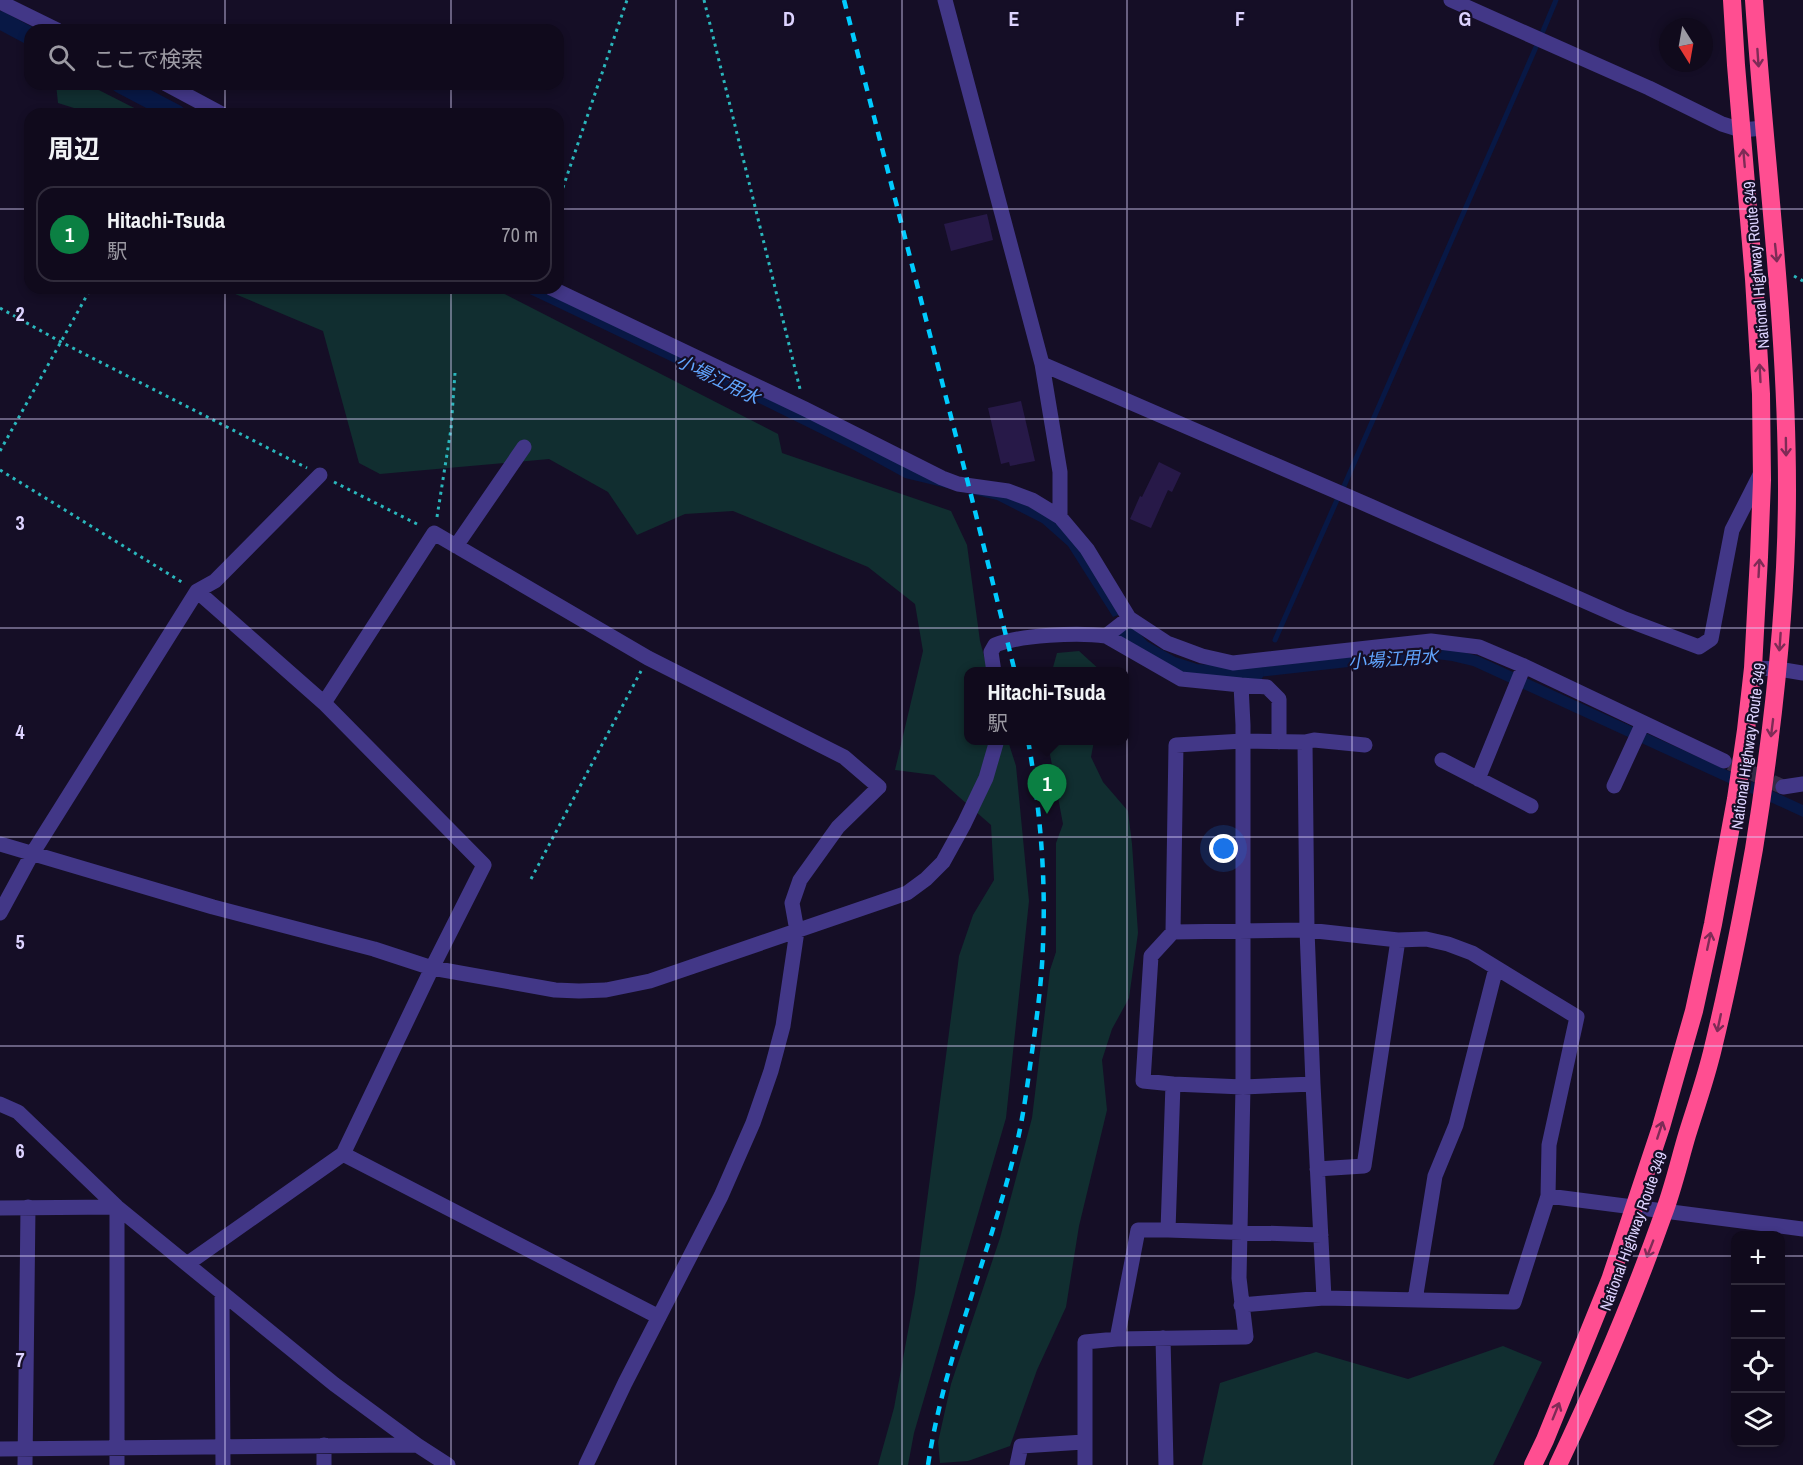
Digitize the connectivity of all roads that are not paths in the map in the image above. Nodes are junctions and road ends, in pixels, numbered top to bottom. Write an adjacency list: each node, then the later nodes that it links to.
1 (945, 0): 12 (street)
2 (1451, 0): 10 (street)
3 (1732, 0): 10 (highway, National Highway Route 349)
4 (1754, 0): 9 (highway, National Highway Route 349, one-way to 9)
5 (0, 2): 6 (street)
6 (45, 24)
7 (177, 90): 8 (street)
8 (211, 108)
9 (1764, 128): 10 (street); 23 (highway, National Highway Route 349, one-way to 23)
10 (1741, 130): 14 (highway, National Highway Route 349, one-way to 10)
11 (564, 294): 16 (street)
12 (1042, 364): 14 (street); 16 (street)
13 (524, 447): 17 (street)
14 (1762, 471): 22 (highway, National Highway Route 349, one-way to 14)
15 (320, 474): 18 (street)
16 (1060, 517): 19 (street)
17 (456, 546): 27 (street); 46 (street)
18 (197, 591): 27 (street); 42 (street)
19 (1129, 618): 20 (street); 25 (street)
20 (1106, 636): 21 (street); 26 (street)
21 (993, 667)
22 (1753, 668): 23 (street); 61 (highway, National Highway Route 349, one-way to 22)
23 (1778, 669): 24 (street); 62 (highway, National Highway Route 349, one-way to 62)
24 (1803, 673)
25 (1520, 676): 28 (street); 36 (street)
26 (1241, 685): 29 (street); 30 (street)
27 (324, 703): 49 (street)
28 (1639, 732): 35 (street); 38 (street)
29 (1243, 741): 30 (street); 44 (street); 47 (street)
30 (1279, 742): 31 (street)
31 (1305, 742): 33 (street); 45 (street)
32 (996, 745): 46 (street)
33 (1365, 745)
34 (1442, 760): 36 (street)
35 (1724, 761)
36 (1478, 778): 40 (street)
37 (1803, 784): 39 (street)
38 (1614, 786)
39 (1782, 787)
40 (1531, 806)
41 (0, 844): 42 (street)
42 (32, 854): 43 (street); 49 (street)
43 (0, 913)
44 (1242, 930): 45 (street); 47 (street); 53 (street)
45 (1307, 930): 48 (street); 52 (street)
46 (797, 931): 49 (street); 72 (street)
47 (1173, 932): 51 (street)
48 (1398, 940): 50 (street); 56 (street)
49 (432, 968): 55 (street)
50 (1496, 968): 57 (street); 70 (street)
51 (1173, 1084): 53 (street); 64 (street)
52 (1313, 1084): 53 (street); 56 (street)
53 (1243, 1087): 65 (street)
54 (0, 1104): 59 (street)
55 (343, 1154): 67 (street); 72 (street)
56 (1317, 1168): 66 (street)
57 (1548, 1196): 61 (street); 70 (street)
58 (28, 1207): 59 (street); 60 (street); 81 (street)
59 (117, 1207): 67 (street); 79 (street)
60 (0, 1208)
61 (1634, 1208): 62 (street); 91 (highway, National Highway Route 349, one-way to 61)
62 (1664, 1212): 63 (street); 92 (highway, National Highway Route 349, one-way to 92)
63 (1803, 1228)
64 (1168, 1230): 65 (street); 74 (street)
65 (1240, 1233): 66 (street); 71 (street)
66 (1321, 1235): 69 (street)
67 (187, 1264): 68 (street)
68 (222, 1293): 77 (street); 78 (street)
69 (1324, 1298): 70 (street); 71 (street)
70 (1415, 1300)
71 (1241, 1305): 73 (street)
72 (659, 1317): 87 (street)
73 (1162, 1338): 74 (street); 90 (street)
74 (1117, 1339): 75 (street)
75 (1084, 1442): 88 (street); 89 (street)
76 (324, 1445): 77 (street); 78 (street); 85 (street)
77 (417, 1445): 86 (street)
78 (223, 1447): 79 (street); 84 (street)
79 (117, 1448): 81 (street); 83 (street)
80 (0, 1449): 81 (street)
81 (25, 1449): 82 (street)
82 (25, 1465)
83 (117, 1465)
84 (223, 1465)
85 (324, 1465)
86 (448, 1465)
87 (586, 1465)
88 (1017, 1465)
89 (1084, 1465)
90 (1166, 1465)
91 (1533, 1465)
92 (1558, 1465)

